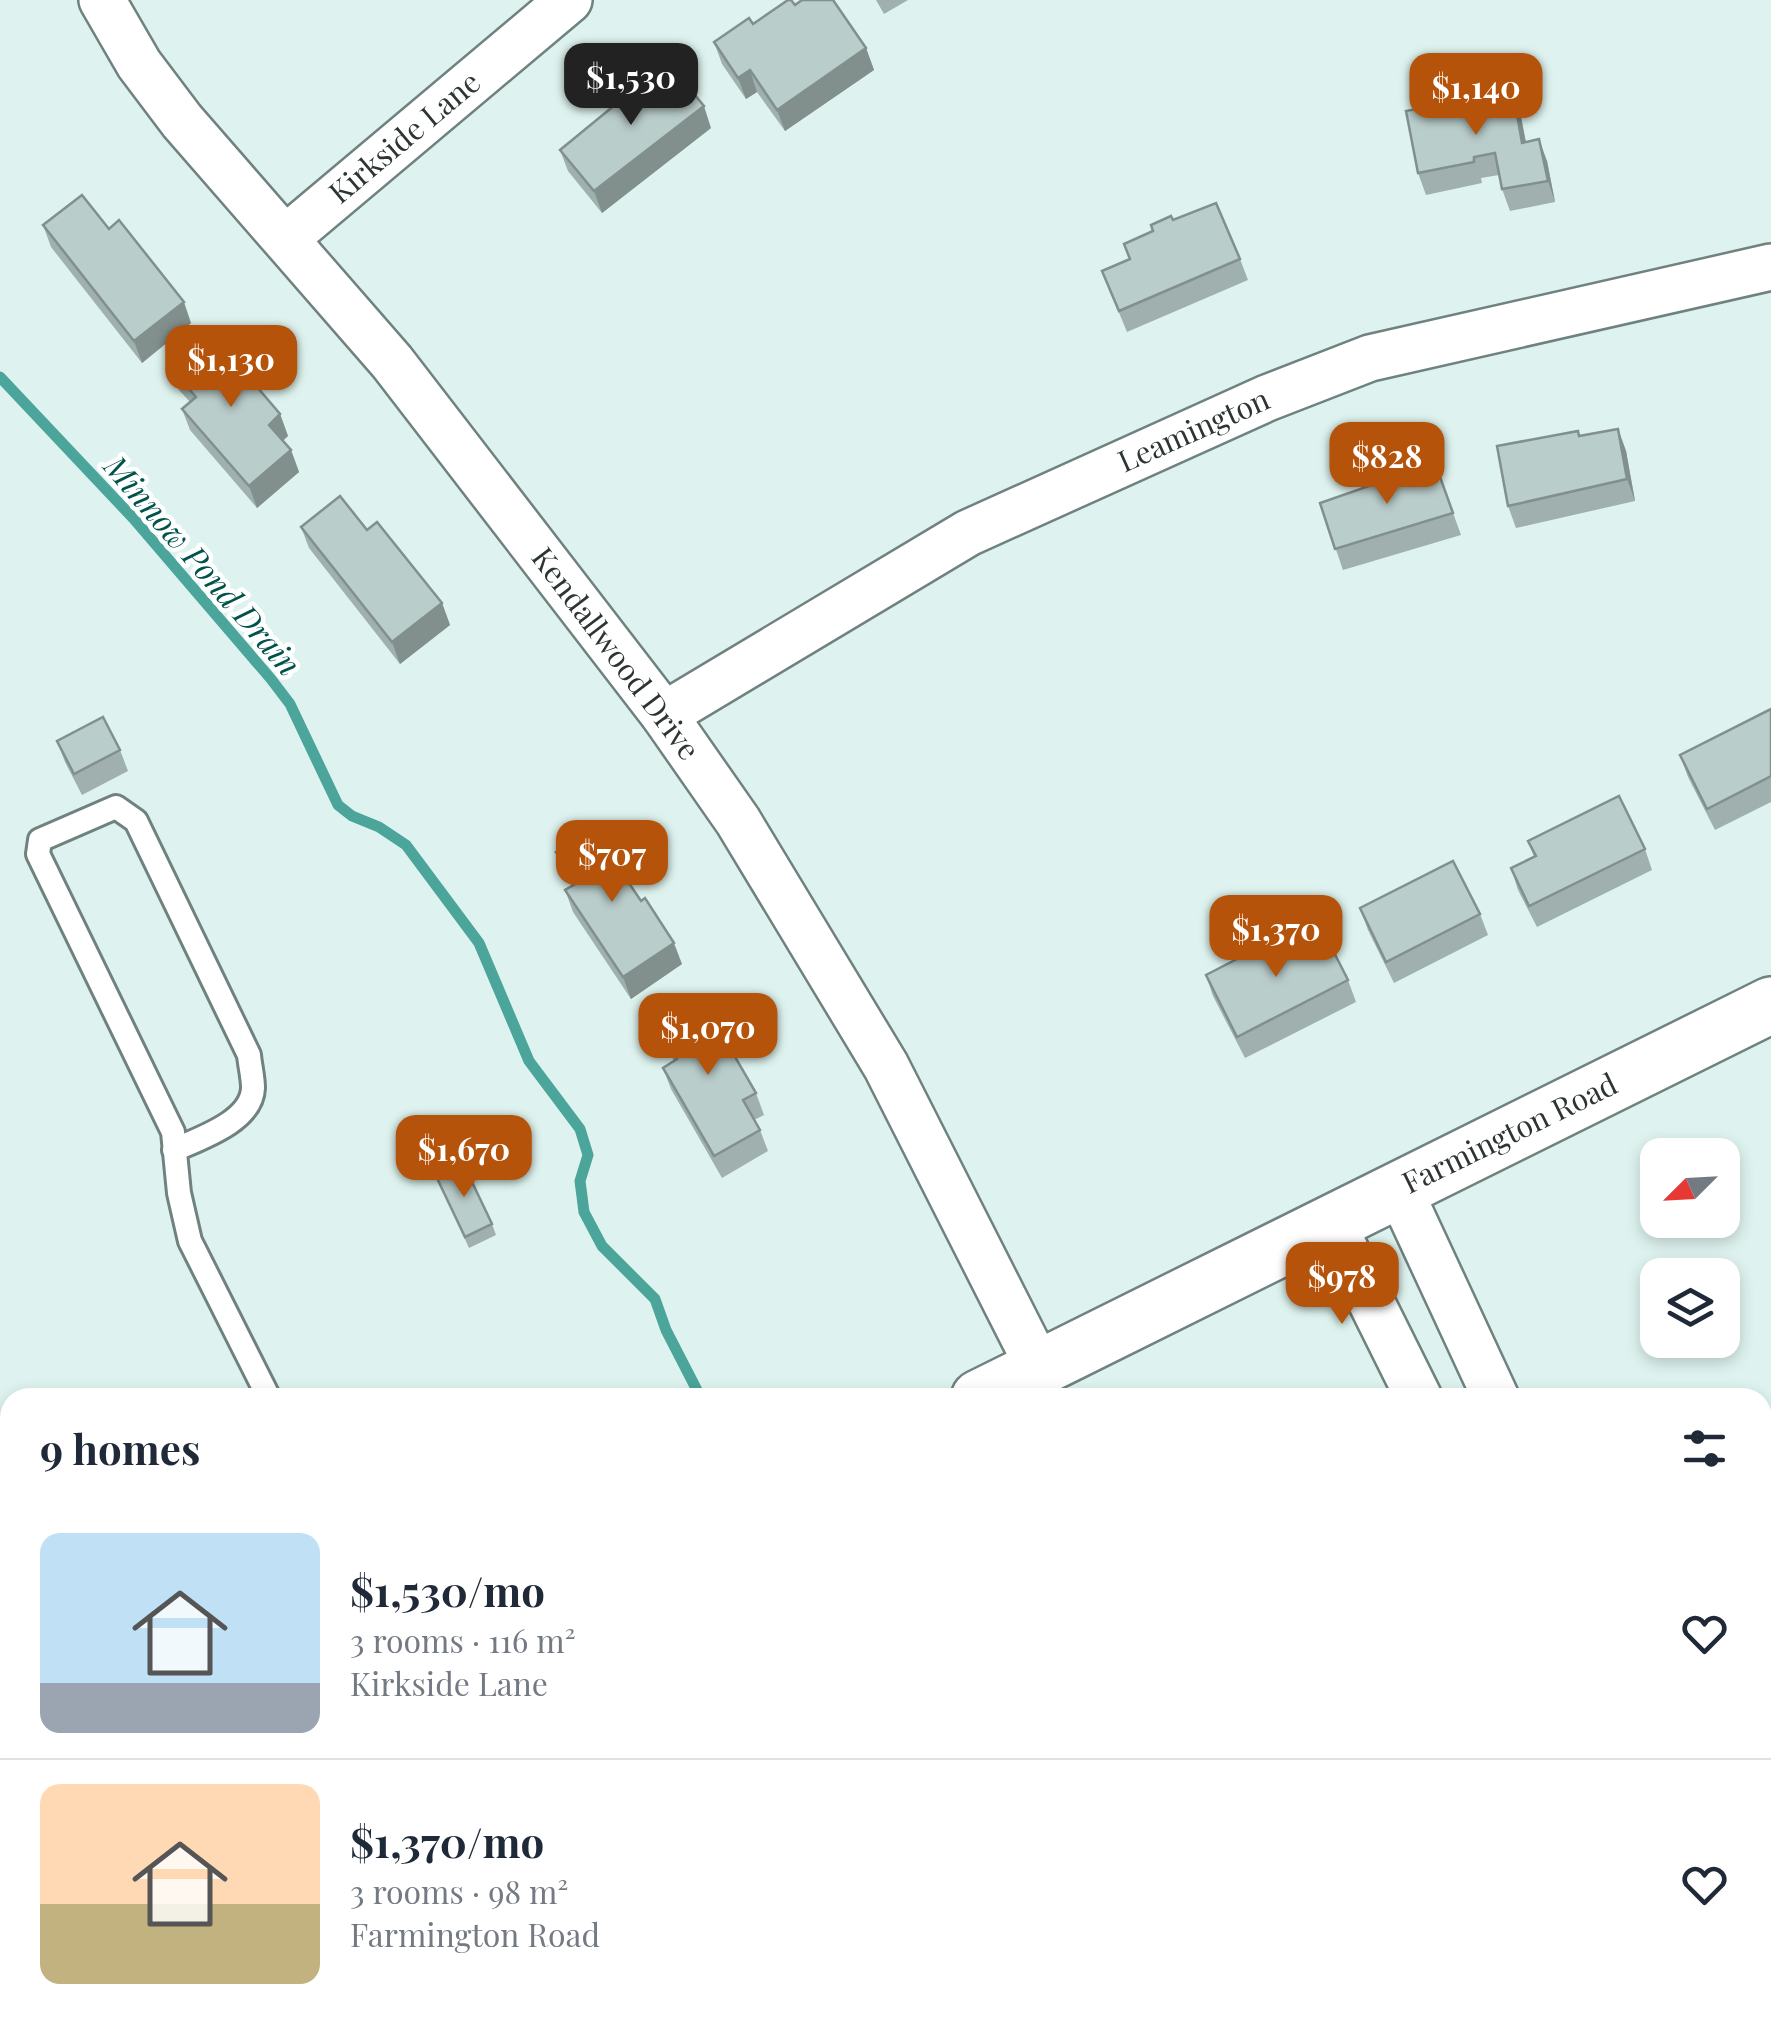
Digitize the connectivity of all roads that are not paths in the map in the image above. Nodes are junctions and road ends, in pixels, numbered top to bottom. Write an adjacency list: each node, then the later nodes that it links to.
1 (102, 0): 3 (street, Kendallwood Drive)
2 (569, 0): 3 (street, Kirkside Lane)
3 (286, 238): 5 (street, Kendallwood Drive)
4 (1771, 267): 5 (street, Leamington)
5 (664, 715): 10 (street, Kendallwood Drive)
6 (1771, 1005): 8 (street, Farmington Road)
7 (174, 1150): 7 (lane); 11 (lane)
8 (1399, 1189): 9 (street, Farmington Road); 14 (street)
9 (1332, 1223): 10 (street, Farmington Road); 13 (street)
10 (1039, 1368): 12 (street, Farmington Road)
11 (263, 1388)
12 (1000, 1388)
13 (1413, 1388)
14 (1491, 1388)

